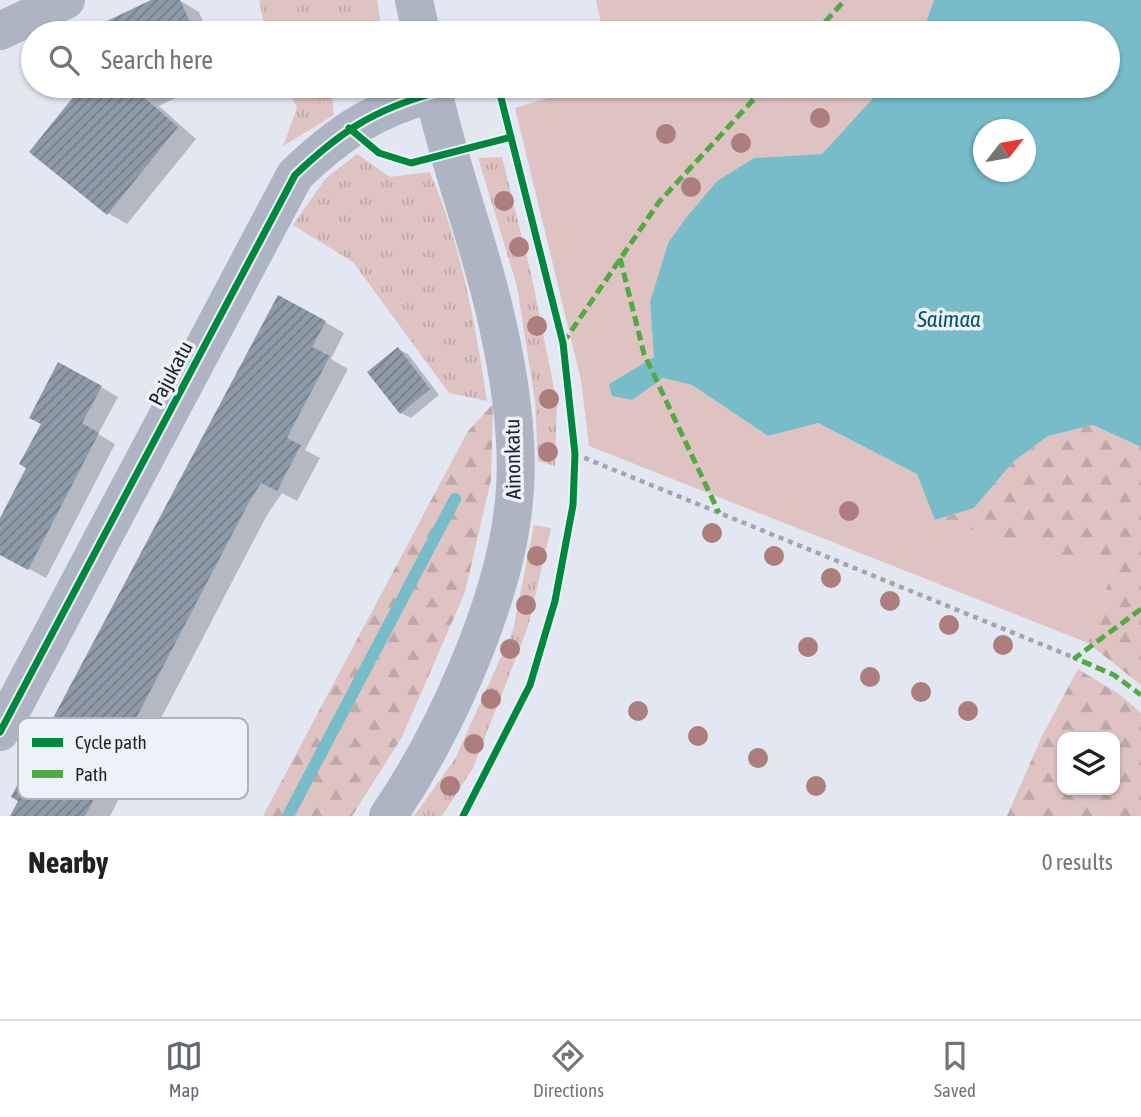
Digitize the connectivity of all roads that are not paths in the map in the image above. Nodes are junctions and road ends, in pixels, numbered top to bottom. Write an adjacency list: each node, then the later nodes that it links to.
1 (66, 0): 4 (street)
2 (414, 0): 5 (street)
3 (21, 21): 6 (street)
4 (21, 21)
5 (418, 21)
6 (0, 31)
7 (413, 98): 9 (street, Pajukatu)
8 (435, 98): 10 (street, Ainonkatu)
9 (0, 732)
10 (388, 816)

